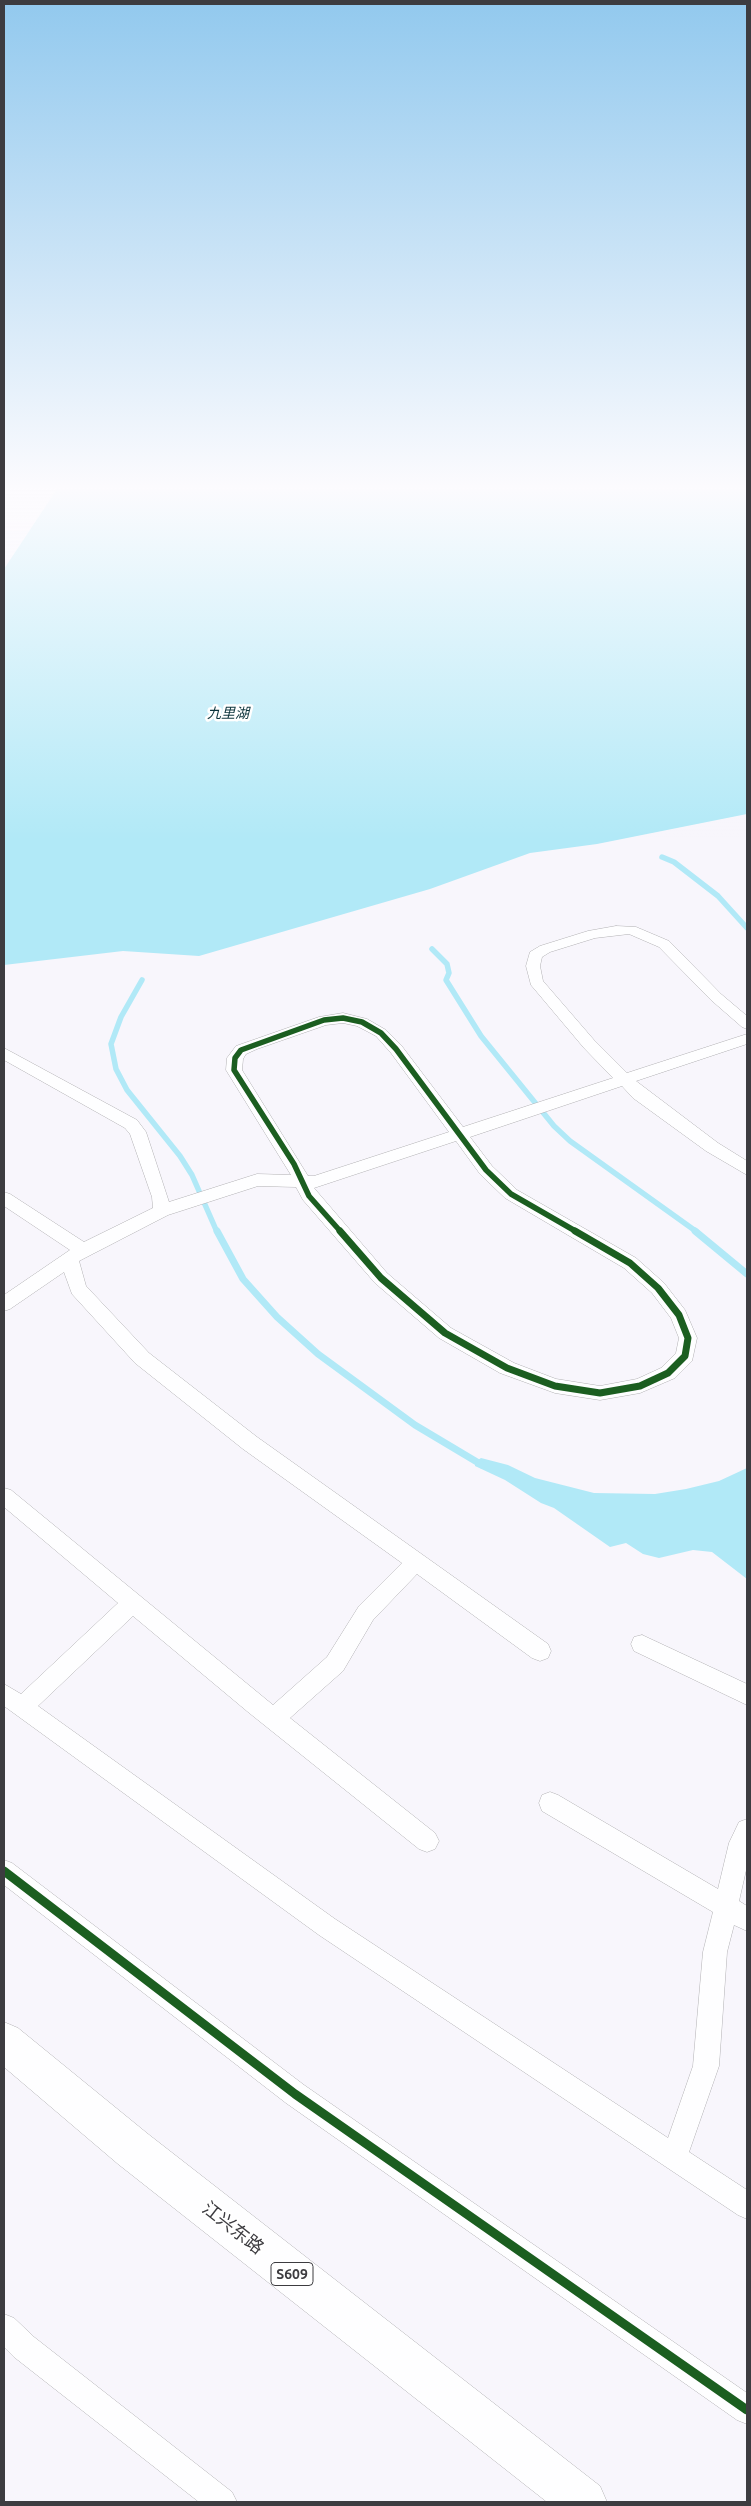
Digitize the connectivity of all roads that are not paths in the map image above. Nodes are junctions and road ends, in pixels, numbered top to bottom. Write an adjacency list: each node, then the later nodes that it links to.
1 (747, 1024): 4 (street)
2 (747, 1039): 4 (street)
3 (4, 1053): 9 (street)
4 (624, 1080): 5 (street); 6 (street)
5 (458, 1135): 7 (street); 7 (street); 7 (street)
6 (747, 1169)
7 (302, 1181): 9 (street)
8 (4, 1198): 10 (street)
9 (162, 1211): 10 (street)
10 (76, 1254): 11 (street); 13 (street)
11 (4, 1304)
12 (4, 1496): 14 (street)
13 (416, 1562): 16 (street); 19 (street)
14 (132, 1603): 18 (street); 19 (street)
15 (642, 1644): 17 (street)
16 (540, 1652)
17 (747, 1695)
18 (13, 1701): 27 (street)
19 (274, 1718): 22 (street)
20 (550, 1803): 24 (street)
21 (747, 1830): 24 (street)
22 (427, 1841)
23 (4, 1871): 30 (street)
24 (726, 1906): 25 (street); 27 (street)
25 (747, 1919)
26 (4, 2042): 32 (main road, 江兴东路 / S609)
27 (674, 2157): 28 (street)
28 (747, 2206)
29 (4, 2328): 31 (street)
30 (747, 2410)
31 (222, 2502)
32 (584, 2502)

